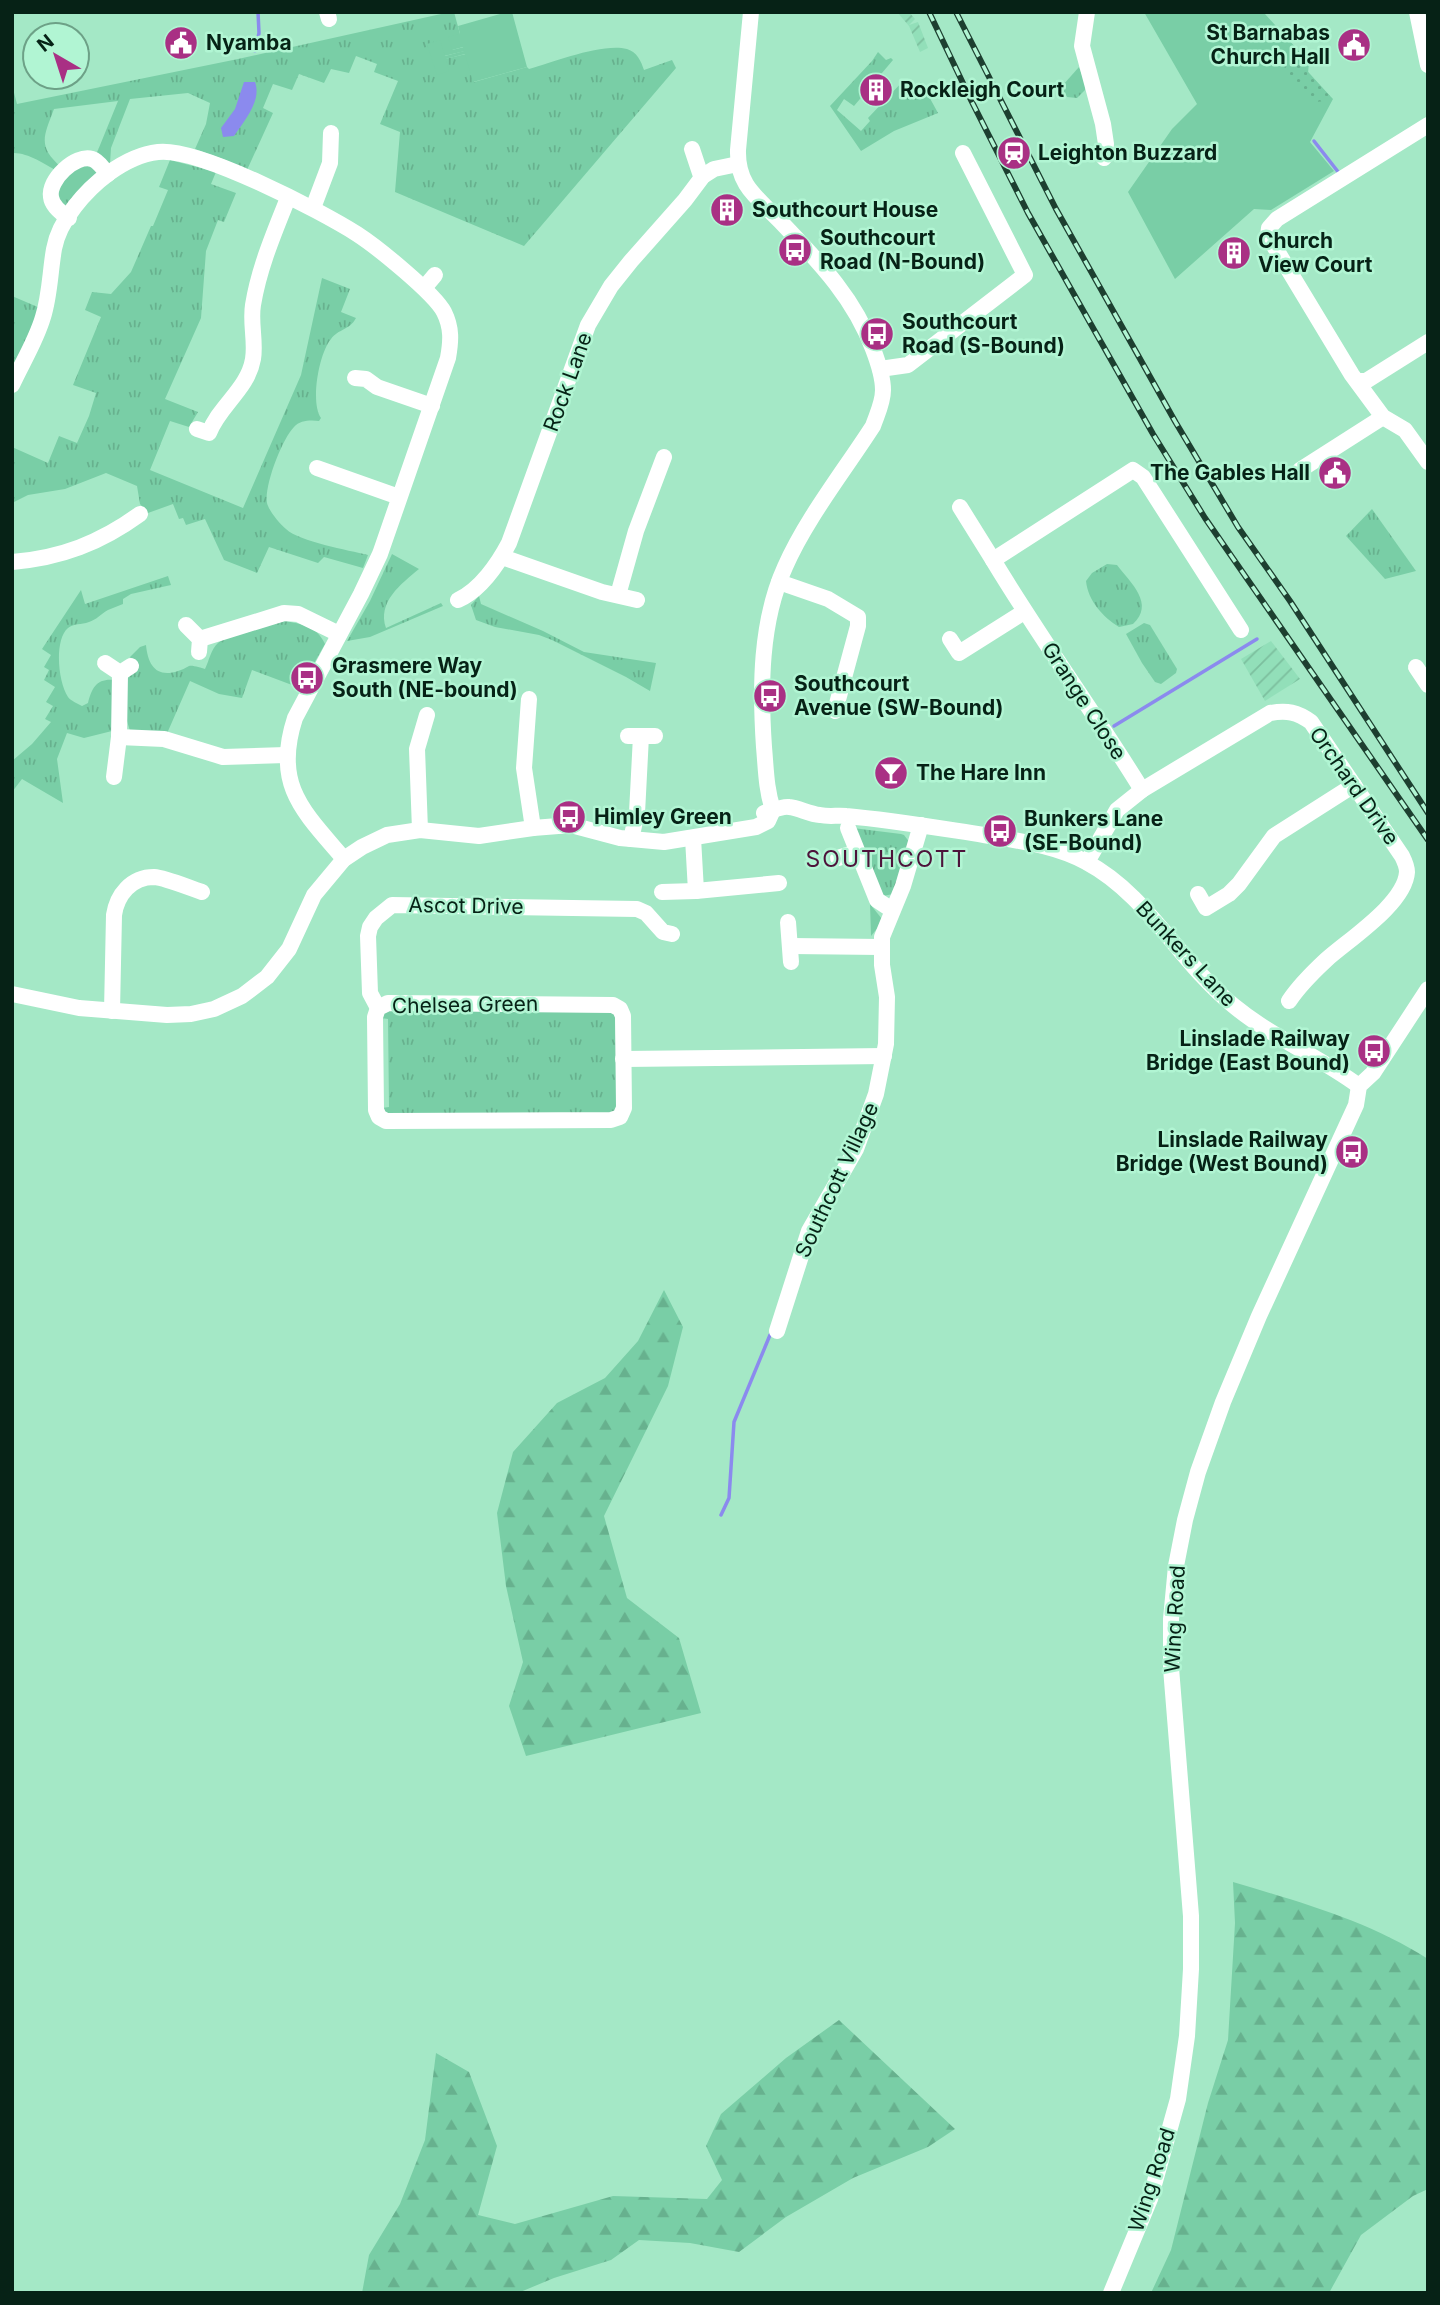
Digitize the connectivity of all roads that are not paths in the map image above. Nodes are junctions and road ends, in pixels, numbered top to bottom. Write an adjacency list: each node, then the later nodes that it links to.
1 (751, 12): 11 (street)
2 (1087, 12): 10 (street)
3 (1417, 12): 4 (street)
4 (1425, 39): 5 (street)
5 (1428, 65)
6 (1428, 125): 22 (street)
7 (331, 133): 15 (street)
8 (692, 149): 13 (street)
9 (963, 153): 20 (street)
10 (1104, 158)
11 (738, 164): 13 (street); 20 (street)
12 (108, 174): 14 (street); 16 (street); 16 (street)
13 (703, 176): 34 (street, Rock Lane)
14 (288, 198): 15 (street); 26 (street)
15 (313, 208): 18 (street)
16 (69, 218): 23 (street)
17 (435, 275): 18 (street)
18 (424, 288): 24 (street)
19 (1428, 342): 22 (street)
20 (880, 369): 37 (street)
21 (355, 378): 24 (street)
22 (1359, 382): 25 (street)
23 (12, 385)
24 (432, 406): 31 (street)
25 (1383, 417): 28 (street); 29 (street)
26 (209, 433)
27 (664, 457): 38 (street)
28 (1428, 462)
29 (1300, 470)
30 (323, 474): 31 (street)
31 (399, 497): 44 (street)
32 (960, 507): 35 (street, Grange Close)
33 (140, 514): 36 (street)
34 (502, 557): 38 (street); 39 (street, Rock Lane)
35 (993, 560): 41 (street, Grange Close); 43 (street)
36 (12, 562)
37 (779, 582): 50 (street); 58 (street)
38 (618, 595): 40 (street)
39 (458, 600)
40 (637, 600)
41 (1024, 612): 45 (street); 57 (street, Grange Close)
42 (186, 625): 44 (street)
43 (1241, 630)
44 (339, 634): 54 (street)
45 (950, 639)
46 (105, 663): 53 (street)
47 (1416, 667): 48 (street)
48 (1428, 685)
49 (528, 699): 60 (street)
50 (832, 701)
51 (422, 720): 62 (street)
52 (641, 736): 64 (street)
53 (119, 737): 54 (street); 55 (street)
54 (286, 755): 67 (street)
55 (114, 777)
56 (1354, 785): 57 (street, Orchard Drive); 73 (street); 80 (street, Orchard Drive)
57 (1142, 790): 68 (street, Orchard Drive)
58 (773, 810): 59 (street); 63 (street)
59 (921, 825): 68 (street); 74 (street, Southcott Village)
60 (533, 828): 62 (street); 64 (street)
61 (848, 828): 65 (street)
62 (419, 830): 67 (street)
63 (693, 838): 64 (street); 70 (street)
64 (631, 839)
65 (857, 852): 66 (street); 74 (street)
66 (838, 858)
67 (344, 859): 82 (street)
68 (1087, 862): 85 (street, Bunkers Lane)
69 (779, 883): 70 (street)
70 (696, 891): 72 (street)
71 (202, 892): 82 (street)
72 (662, 892)
73 (1198, 894)
74 (892, 910): 77 (street, Southcott Village)
75 (788, 922): 77 (street)
76 (673, 934): 81 (street, Ascot Drive)
77 (881, 947): 83 (street, Southcott Village)
78 (1428, 989): 85 (street, Wing Road)
79 (12, 994): 82 (street)
80 (1289, 1001)
81 (378, 1008): 84 (street, Chelsea Green); 84 (street, Chelsea Green)
82 (112, 1011)
83 (884, 1056): 84 (street); 86 (street, Southcott Village)
84 (623, 1059)
85 (1359, 1086): 87 (street, Wing Road)
86 (777, 1331)
87 (1111, 2293)

